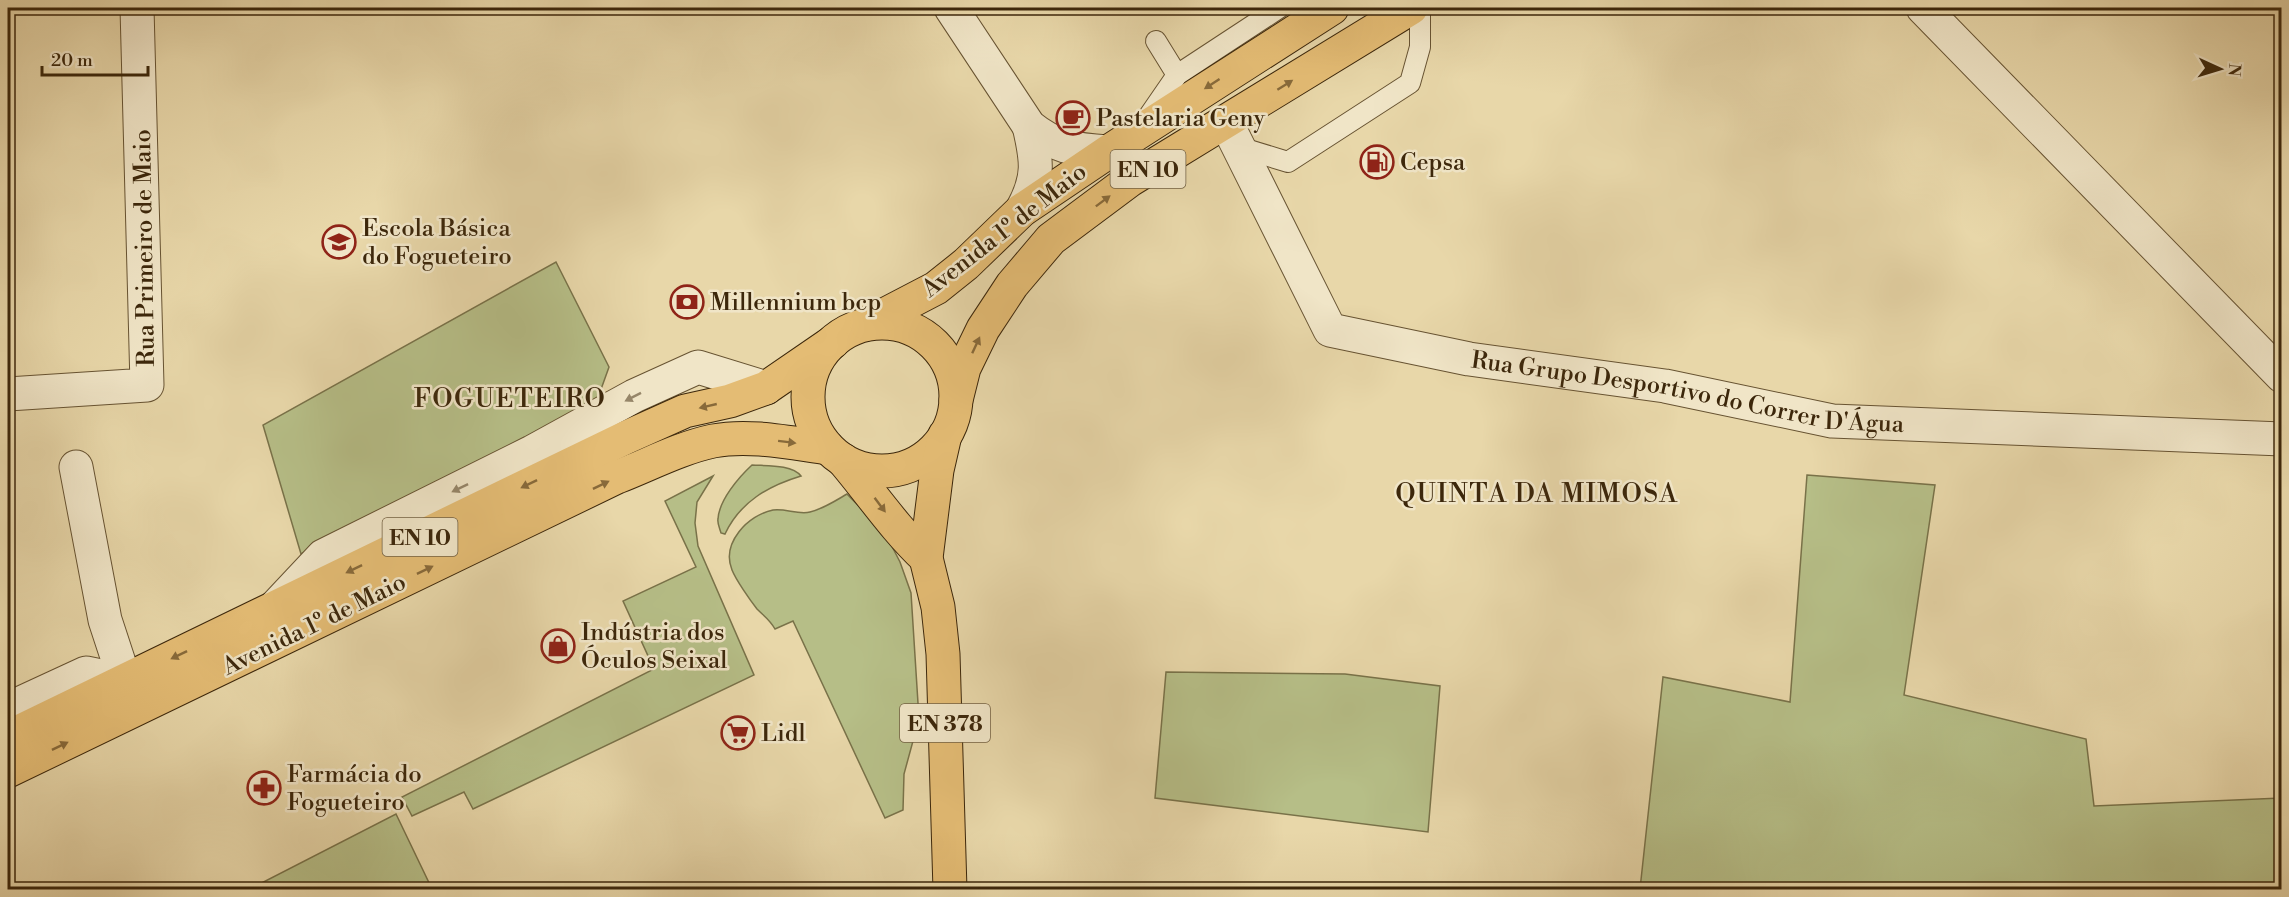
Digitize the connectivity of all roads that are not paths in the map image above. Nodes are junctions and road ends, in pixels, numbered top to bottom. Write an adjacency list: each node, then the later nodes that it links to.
1 (137, 8): 18 (street, Rua Primeiro de Maio)
2 (951, 8): 10 (street)
3 (1279, 8): 9 (lane, Avenida 1º de Maio)
4 (1332, 8): 11 (main road, Avenida 1º de Maio / EN 10, one-way to 11)
5 (1411, 8): 12 (main road, Avenida 1º de Maio / EN 10, one-way to 5)
6 (1420, 8): 12 (lane)
7 (1923, 8): 17 (street)
8 (1156, 41): 9 (lane)
9 (1177, 75): 11 (lane, Avenida 1º de Maio)
10 (1029, 126): 13 (street); 14 (street)
11 (1138, 132): 13 (main road, Avenida 1º de Maio / EN 10)
12 (1233, 134): 19 (main road, Avenida 1º de Maio / EN 10, one-way to 12); 21 (street, Rua Grupo Desportivo do Correr D'Água)
13 (1108, 152): 14 (main road, Avenida 1º de Maio / EN 10)
14 (1022, 210): 15 (main road, Avenida 1º de Maio / EN 10)
15 (867, 324): 16 (main road); 19 (main road)
16 (833, 342): 22 (main road); 25 (main road, Avenida 1º de Maio / EN 10, one-way to 25)
17 (2282, 376)
18 (8, 394)
19 (956, 400): 20 (main road)
20 (945, 435): 22 (main road); 24 (main road, EN 378)
21 (2282, 439)
22 (836, 454): 24 (main road, one-way to 24); 28 (main road, Avenida 1º de Maio / EN 10, one-way to 22)
23 (76, 467): 25 (street)
24 (926, 558): 29 (main road, EN 378)
25 (125, 681): 26 (street); 27 (main road, Avenida 1º de Maio / EN 10)
26 (8, 709)
27 (8, 737)
28 (8, 771)
29 (950, 890)

